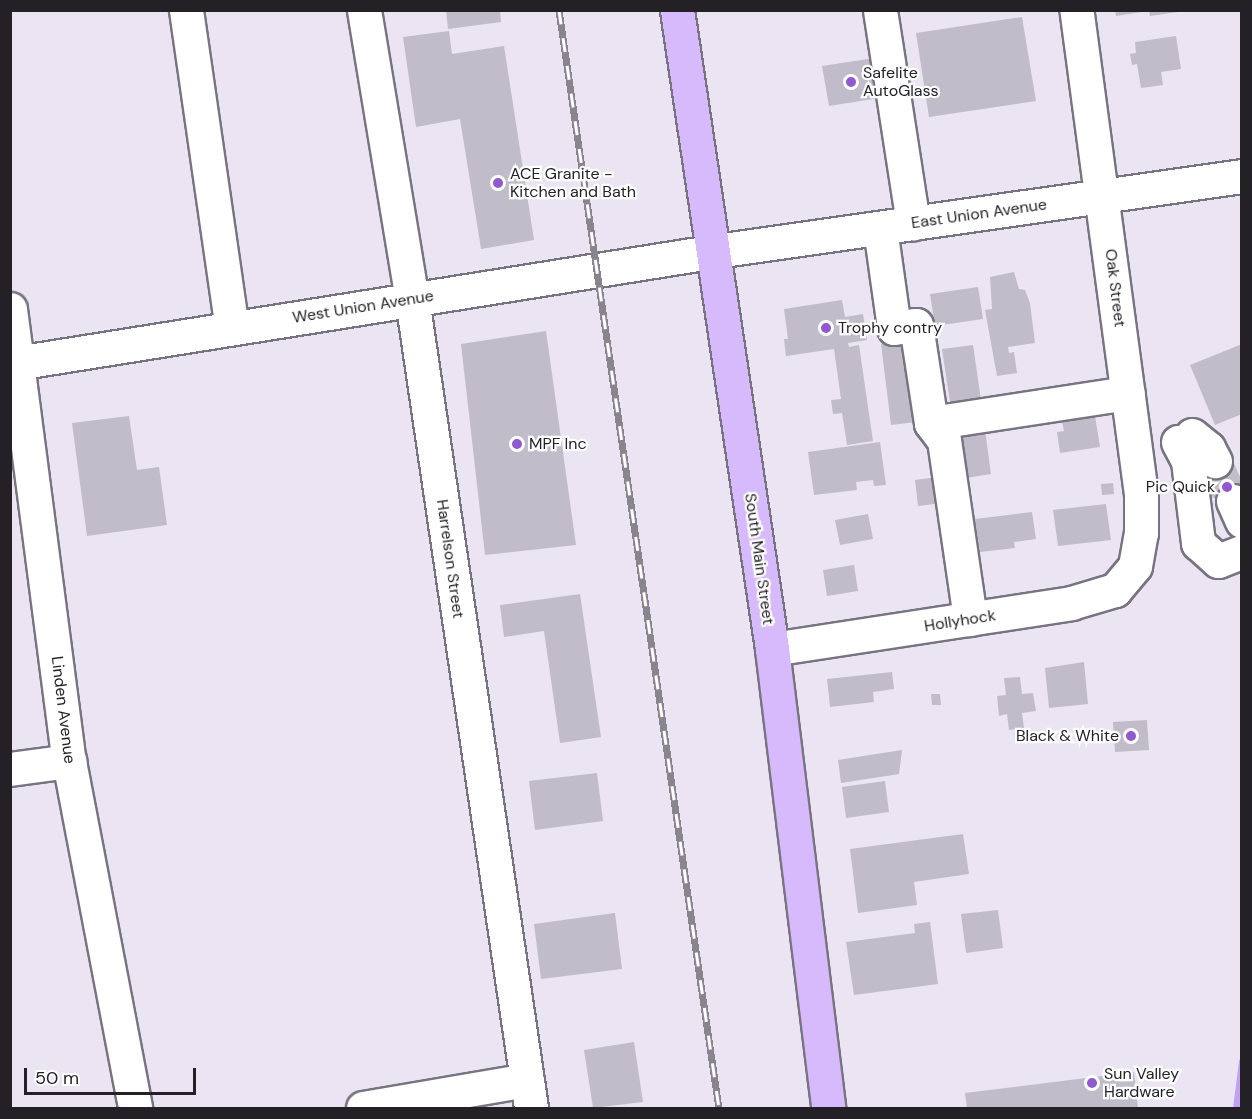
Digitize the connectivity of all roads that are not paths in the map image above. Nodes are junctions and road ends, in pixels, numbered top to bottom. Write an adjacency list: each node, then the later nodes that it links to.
1 (186, 10): 13 (street)
2 (364, 10): 11 (street, Harrelson Street)
3 (677, 10): 10 (main road, South Main Street)
4 (880, 10): 8 (street)
5 (1076, 10): 7 (street, Oak Street)
6 (1242, 176): 7 (street, East Union Avenue)
7 (1104, 197): 8 (street, East Union Avenue); 15 (street, Oak Street)
8 (914, 223): 9 (street, East Union Avenue)
9 (880, 228): 10 (street, East Union Avenue); 16 (street)
10 (716, 250): 11 (street, West Union Avenue); 21 (main road, South Main Street)
11 (412, 299): 13 (street, West Union Avenue); 24 (street, Harrelson Street)
12 (10, 309): 14 (street, Linden Avenue)
13 (232, 328): 14 (street, West Union Avenue)
14 (15, 363): 22 (street, Linden Avenue)
15 (1128, 393): 16 (street); 19 (street, Oak Street)
16 (931, 423): 20 (street)
17 (1215, 461): 18 (street)
18 (1242, 552)
19 (1135, 566): 20 (street, Hollyhock)
20 (970, 619): 21 (street, Hollyhock)
21 (772, 649): 27 (main road, South Main Street)
22 (69, 761): 23 (street); 25 (street, Linden Avenue)
23 (10, 769)
24 (529, 1094): 26 (street)
25 (135, 1108)
26 (363, 1108)
27 (828, 1108)

